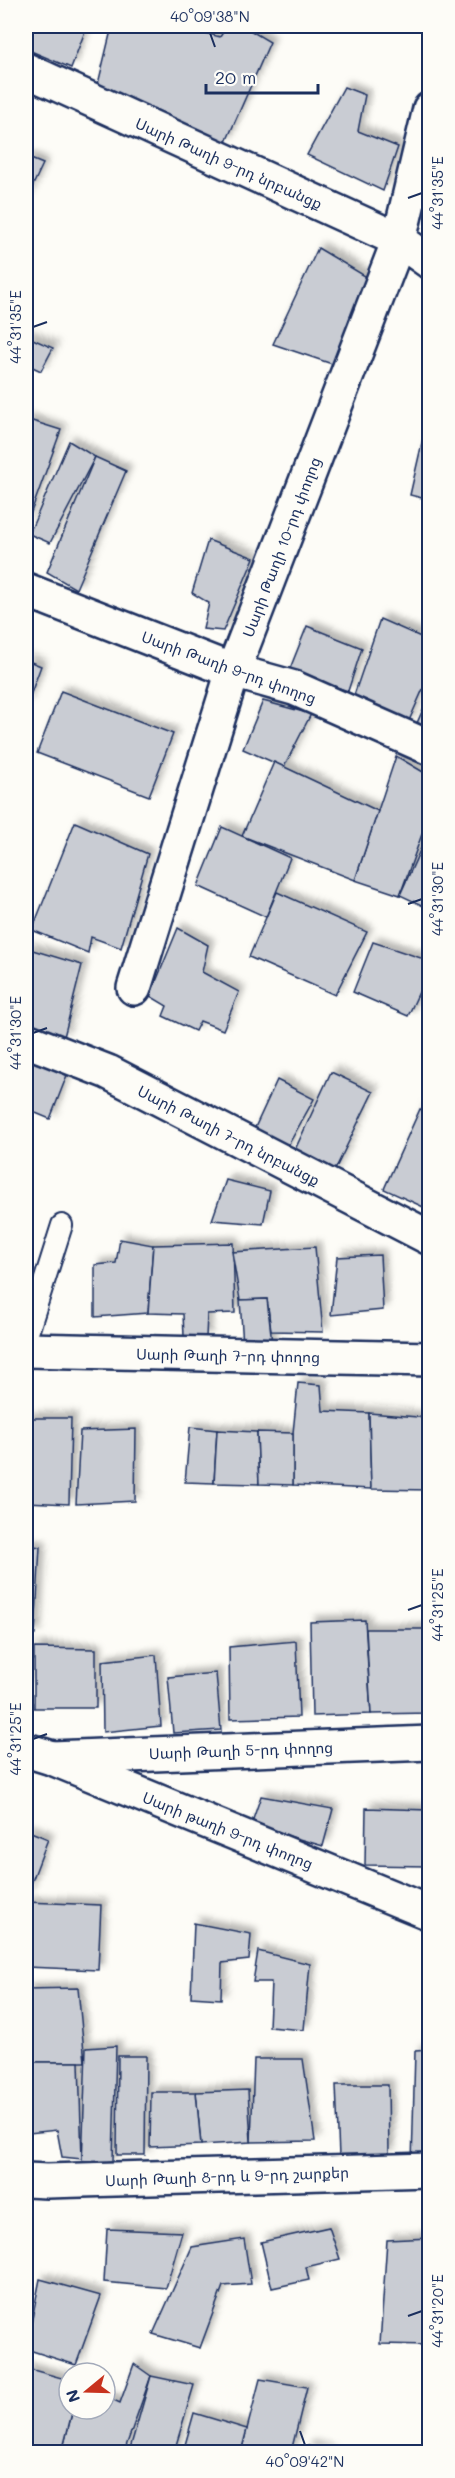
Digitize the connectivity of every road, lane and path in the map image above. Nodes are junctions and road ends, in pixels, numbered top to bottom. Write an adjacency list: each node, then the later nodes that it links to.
1 (26, 70): 3 (street, Սարի Թաղի 9-րդ նրբանցք)
2 (429, 109): 3 (street, Սարի Թաղի 10-րդ փողոց)
3 (399, 240): 4 (street, Սարի Թաղի 9-րդ նրբանցք); 6 (street, Սարի Թաղի 10-րդ փողոց)
4 (429, 262)
5 (26, 590): 6 (street, Սարի Թաղի 9-րդ փողոց)
6 (233, 671): 7 (street, Սարի Թաղի 9-րդ փողոց); 8 (street, Սարի Թաղի 10-րդ փողոց)
7 (429, 748)
8 (134, 988)
9 (26, 1040): 11 (street, Սարի Թաղի 7-րդ նրբանցք)
10 (62, 1225): 12 (lane)
11 (429, 1239)
12 (26, 1339)
13 (26, 1350): 14 (street, Սարի Թաղի 7-րդ փողոց)
14 (429, 1359)
15 (429, 1743): 16 (street, Սարի Թաղի 5-րդ փողոց)
16 (39, 1754): 17 (street, Սարի թաղի 9-րդ փողոց)
17 (429, 1913)
18 (429, 2170): 19 (street, Սարի Թաղի 8-րդ և 9-րդ շարքեր)
19 (26, 2180)

